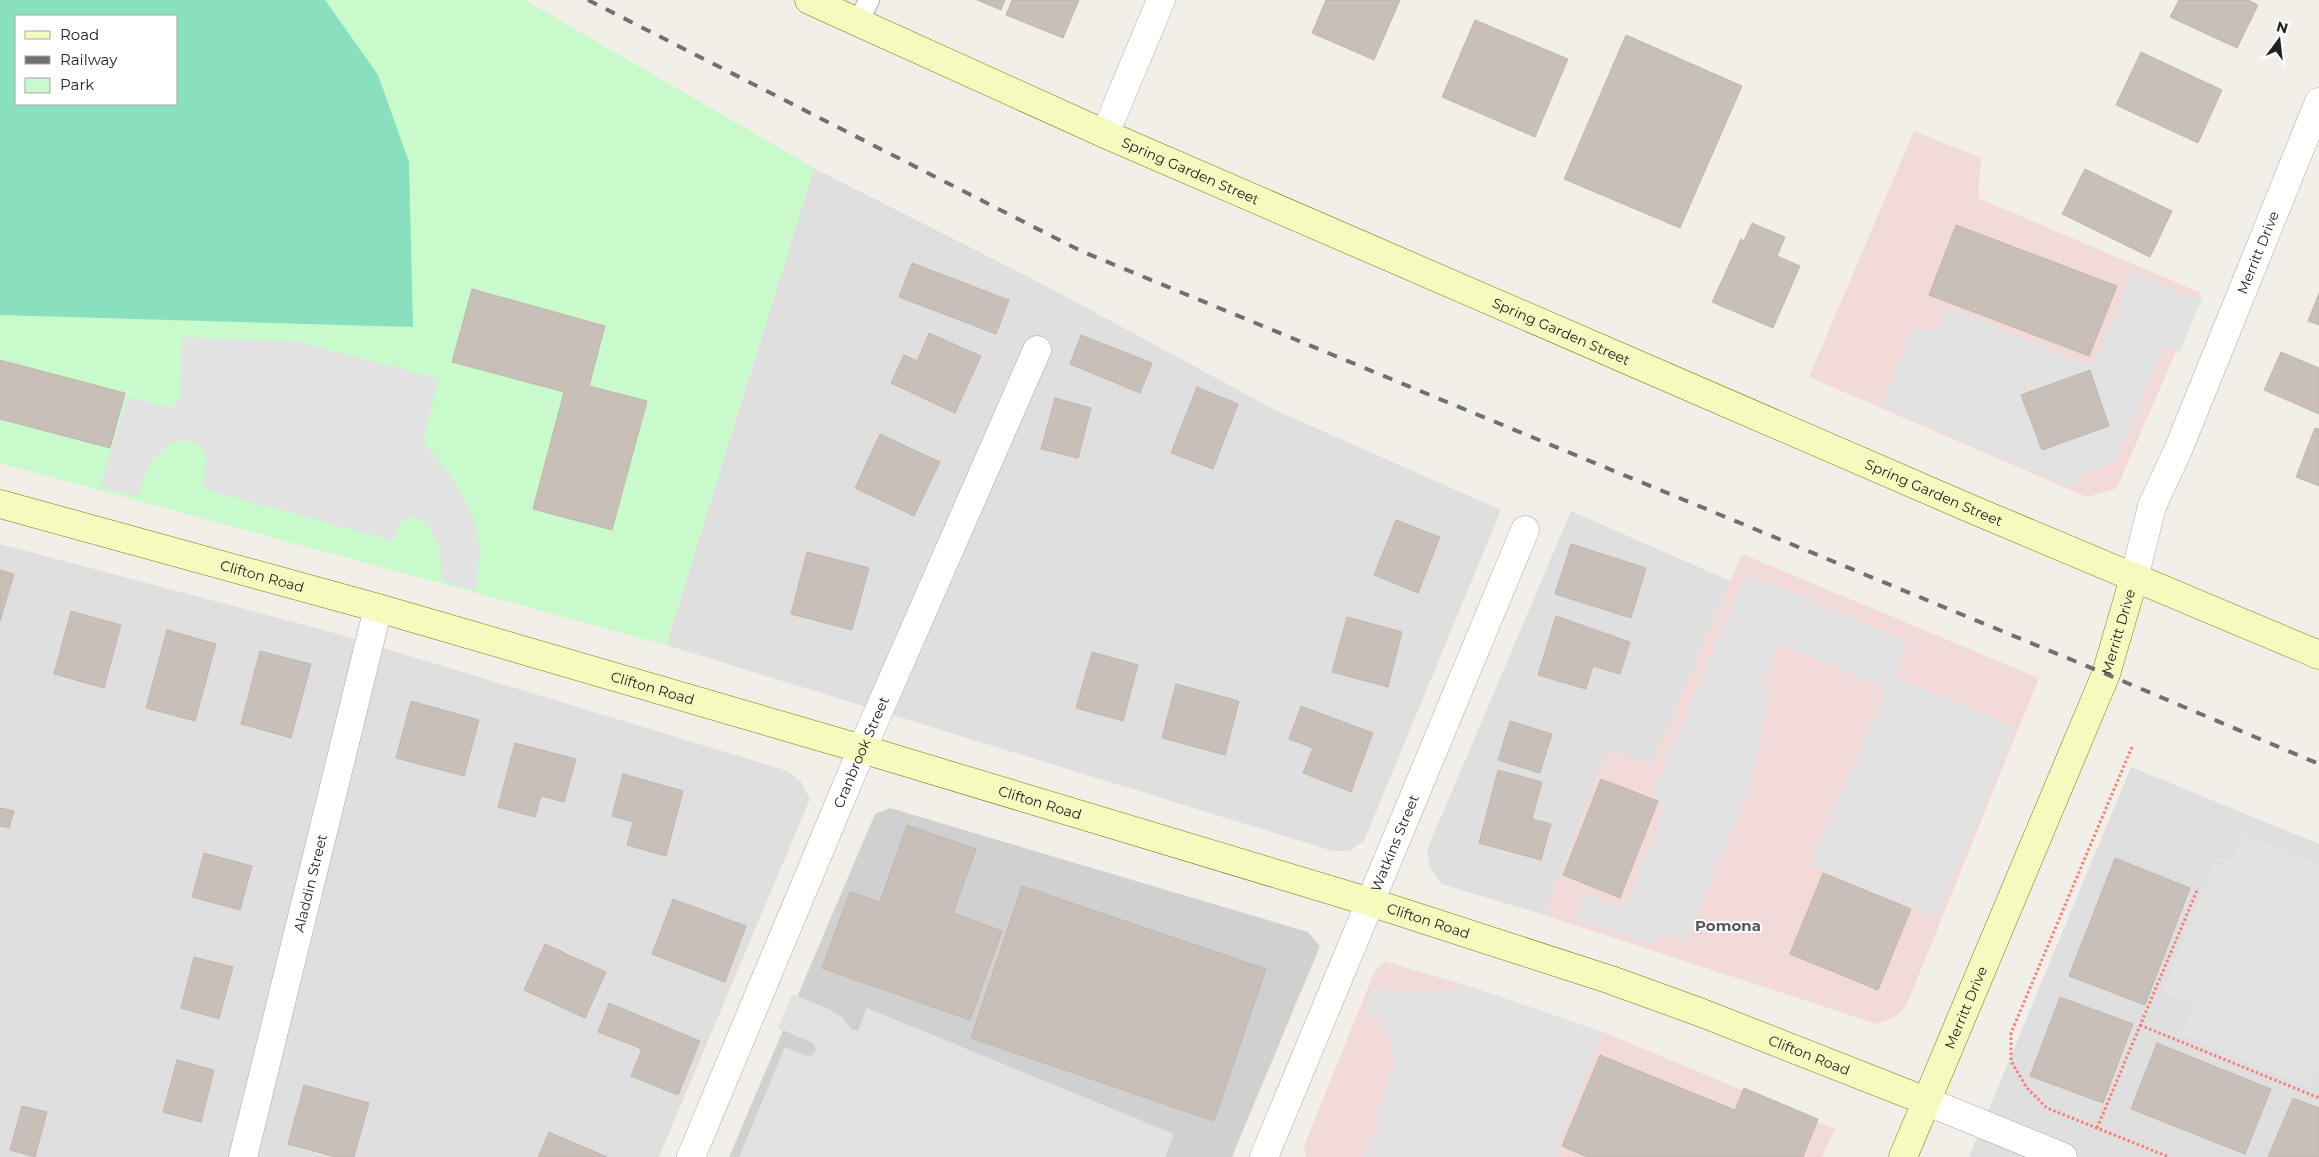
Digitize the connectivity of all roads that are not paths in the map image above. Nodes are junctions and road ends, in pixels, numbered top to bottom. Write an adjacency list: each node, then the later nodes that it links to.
1 (809, 0): 3 (main road, Spring Garden Street)
2 (1161, 0): 5 (street)
3 (863, 11): 5 (main road, Spring Garden Street)
4 (2319, 102): 9 (street, Merritt Drive)
5 (1104, 134): 9 (main road, Spring Garden Street)
6 (1036, 350): 12 (street, Cranbrook Street)
7 (0, 504): 10 (main road, Clifton Road)
8 (1525, 530): 13 (street, Watkins Street)
9 (2134, 578): 11 (main road, Spring Garden Street); 14 (main road, Merritt Drive)
10 (378, 608): 12 (main road, Clifton Road); 15 (street, Aladdin Street)
11 (2319, 655)
12 (862, 749): 13 (main road, Clifton Road); 16 (street, Cranbrook Street)
13 (1370, 902): 14 (main road, Clifton Road); 17 (street, Watkins Street)
14 (1926, 1101): 18 (main road, Merritt Drive); 19 (street, Clifton Road)
15 (243, 1157)
16 (691, 1157)
17 (1264, 1157)
18 (1903, 1157)
19 (2063, 1157)

